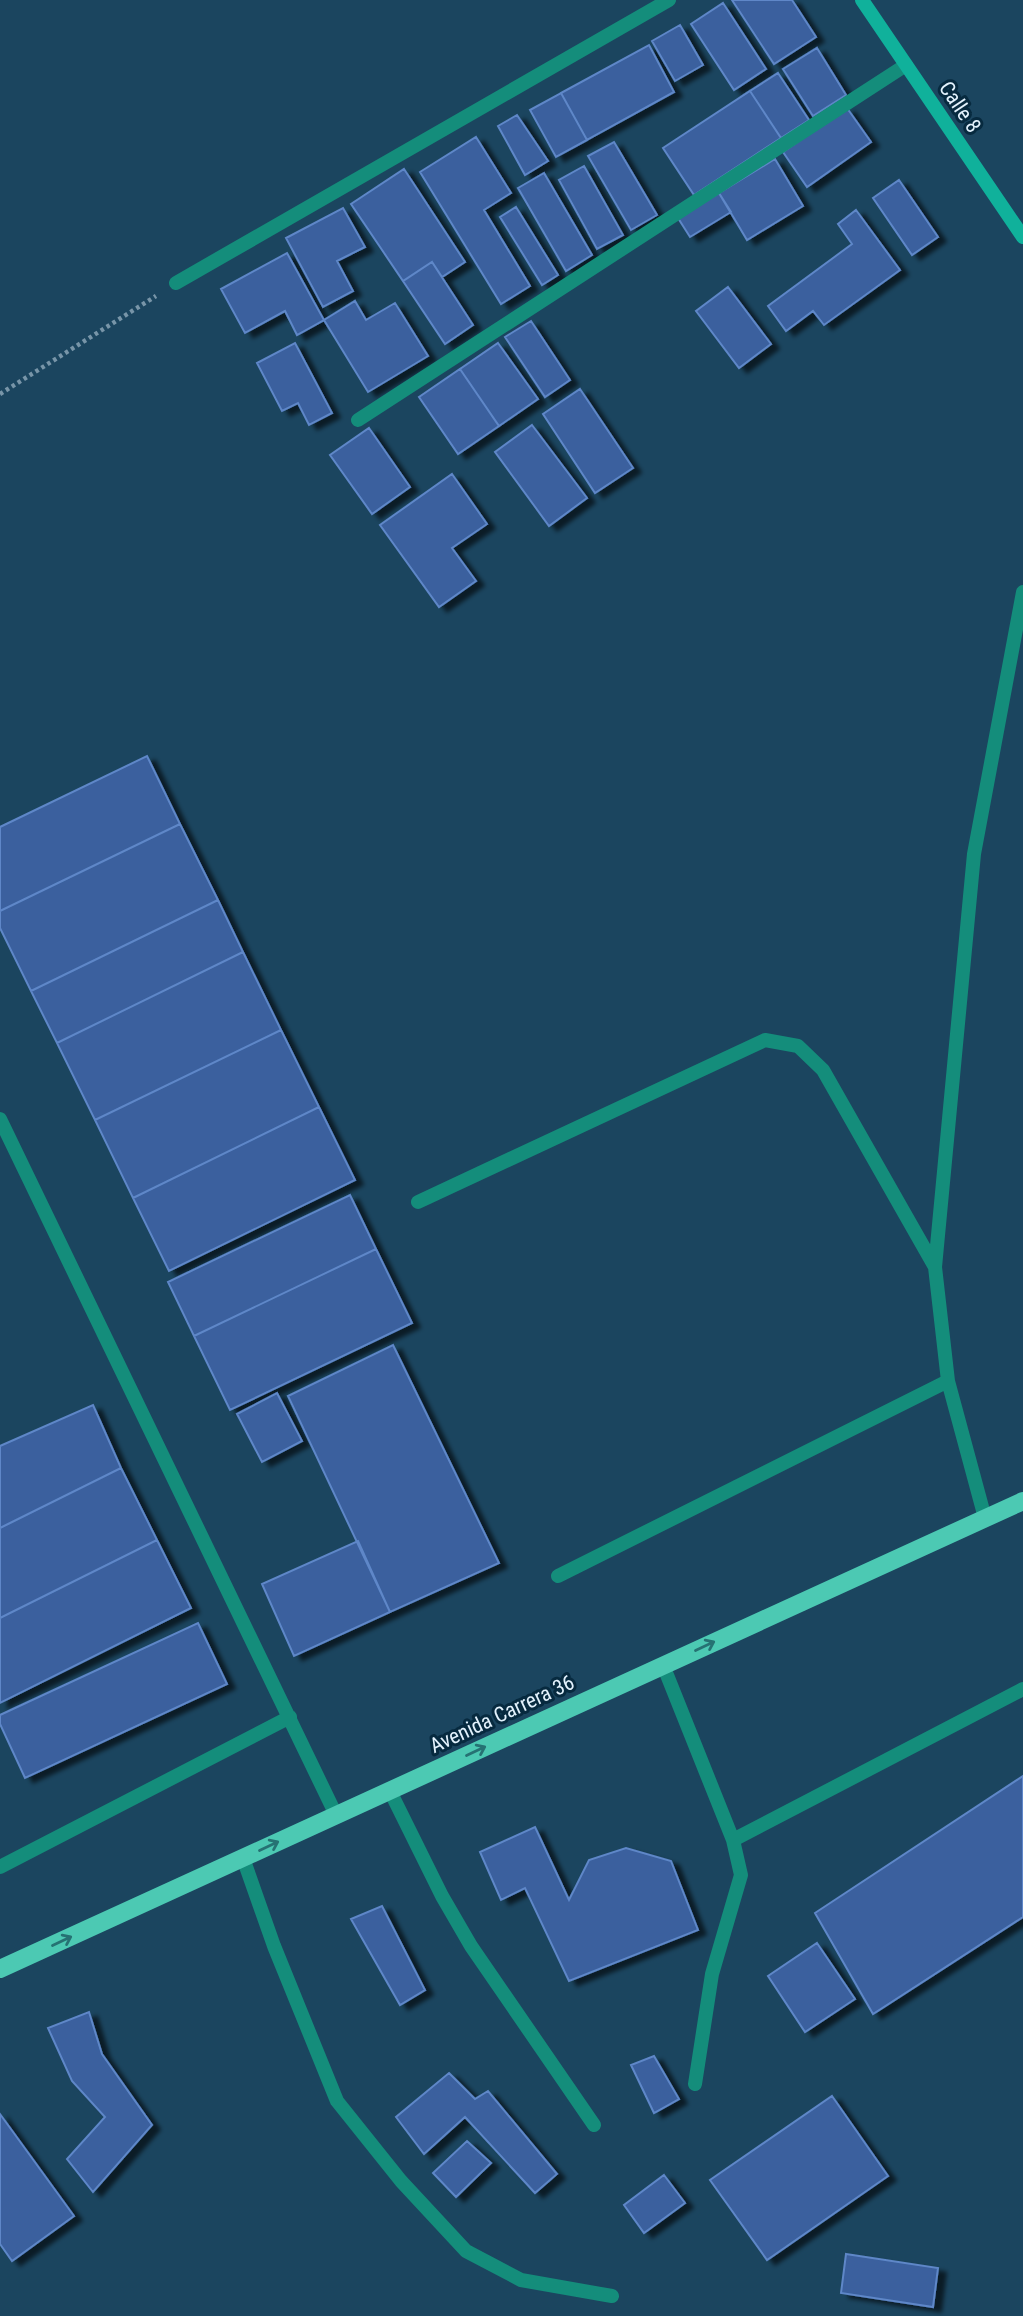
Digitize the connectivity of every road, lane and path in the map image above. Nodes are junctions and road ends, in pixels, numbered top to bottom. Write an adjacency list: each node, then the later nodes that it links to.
1 (669, 0): 5 (street)
2 (862, 0): 3 (main road, Calle 8)
3 (906, 65): 4 (main road, Calle 8); 7 (street)
4 (1023, 237)
5 (176, 283): 6 (path)
6 (0, 394)
7 (358, 420)
8 (1023, 592): 11 (street)
9 (0, 1119): 18 (street)
10 (418, 1202): 11 (street)
11 (935, 1267): 12 (street)
12 (948, 1381): 14 (street); 15 (street)
13 (1023, 1501): 14 (main road, Avenida Carrera 36)
14 (985, 1518): 16 (main road, Avenida Carrera 36, one-way to 14)
15 (558, 1576)
16 (663, 1665): 19 (main road, Avenida Carrera 36, one-way to 16); 21 (street)
17 (1023, 1689): 21 (street)
18 (290, 1717): 20 (street); 23 (street)
19 (390, 1791): 20 (main road, Avenida Carrera 36); 26 (street)
20 (336, 1815): 22 (main road, Avenida Carrera 36, one-way to 20)
21 (733, 1840): 25 (street)
22 (243, 1858): 24 (main road, Avenida Carrera 36, one-way to 22); 27 (street)
23 (0, 1867)
24 (0, 1969)
25 (695, 2084)
26 (594, 2125)
27 (612, 2296)

